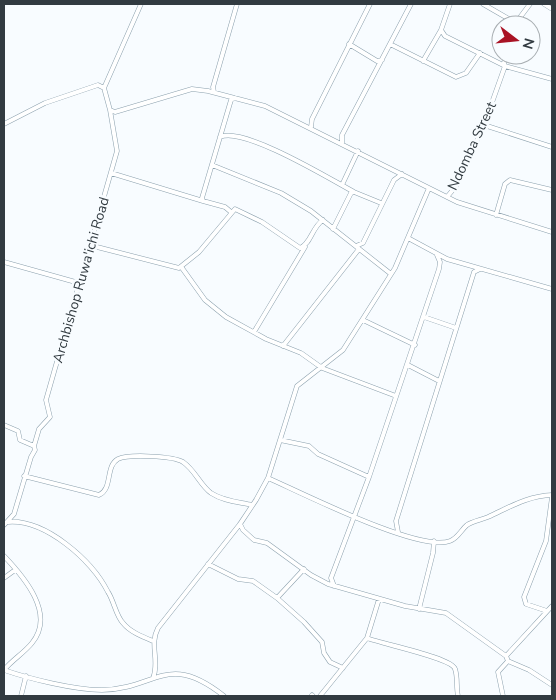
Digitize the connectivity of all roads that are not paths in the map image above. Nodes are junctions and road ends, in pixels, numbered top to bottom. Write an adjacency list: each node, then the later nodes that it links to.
1 (141, 4): 21 (street)
2 (237, 4): 24 (street)
3 (370, 4): 13 (street)
4 (411, 4): 14 (street)
5 (450, 4): 12 (street)
6 (483, 4): 10 (street)
7 (530, 4): 11 (street)
8 (544, 4): 9 (street)
9 (552, 9)
10 (500, 15)
11 (522, 15)
12 (441, 30): 15 (street); 18 (street)
13 (349, 44): 17 (street); 29 (street)
14 (390, 44): 17 (street); 18 (street)
15 (480, 53): 16 (street); 18 (street)
16 (491, 58)
17 (382, 60): 31 (street)
18 (423, 61)
19 (504, 65): 20 (street); 28 (street, Ndomba Street)
20 (552, 79)
21 (105, 80): 22 (street); 23 (street)
22 (98, 85): 23 (street); 27 (street)
23 (104, 88): 26 (street, Archbishop Ruwa'ichi Road)
24 (214, 92): 25 (street); 26 (street)
25 (234, 98): 29 (street); 30 (street)
26 (110, 110): 35 (street, Archbishop Ruwa'ichi Road)
27 (4, 124)
28 (484, 125): 32 (street); 41 (street, Ndomba Street)
29 (311, 127): 31 (street)
30 (220, 136): 34 (street); 37 (street)
31 (342, 143): 33 (street)
32 (552, 147)
33 (358, 151): 36 (street); 37 (street)
34 (212, 165): 42 (street); 46 (street)
35 (111, 173): 42 (street); 50 (street, Archbishop Ruwa'ichi Road)
36 (402, 174): 38 (street); 43 (street)
37 (342, 185): 40 (street)
38 (429, 188): 41 (street); 49 (street)
39 (552, 190): 45 (street)
40 (354, 192): 43 (street); 47 (street)
41 (447, 197): 45 (street)
42 (203, 201): 44 (street)
43 (381, 203): 52 (street)
44 (232, 212): 51 (street); 58 (street)
45 (496, 215): 48 (street)
46 (324, 220): 47 (street); 51 (street)
47 (334, 228): 52 (street)
48 (552, 232)
49 (408, 238): 53 (street); 61 (street)
50 (91, 242): 58 (street); 62 (street, Archbishop Ruwa'ichi Road)
51 (306, 245): 67 (street)
52 (358, 248): 61 (street); 69 (street)
53 (437, 255): 54 (street); 56 (street)
54 (447, 259): 56 (street); 57 (street)
55 (4, 262): 62 (street)
56 (440, 262): 64 (street)
57 (472, 266): 59 (street); 60 (street)
58 (182, 268): 67 (street)
59 (480, 269): 60 (street); 63 (street)
60 (474, 272): 66 (street)
61 (391, 274): 65 (street)
62 (79, 283): 76 (street, Archbishop Ruwa'ichi Road)
63 (552, 289)
64 (424, 317): 66 (street); 68 (street)
65 (363, 320): 68 (street); 71 (street)
66 (456, 328): 72 (street)
67 (254, 332): 69 (street)
68 (414, 345): 70 (street)
69 (283, 346): 71 (street)
70 (408, 365): 72 (street); 73 (street)
71 (322, 368): 73 (street); 75 (street)
72 (439, 381): 85 (street)
73 (396, 396): 78 (street)
74 (4, 425): 76 (street)
75 (280, 440): 78 (street); 79 (street)
76 (34, 446): 77 (street)
77 (26, 475): 81 (street); 83 (street)
78 (369, 476): 82 (street)
79 (268, 478): 81 (street); 82 (street)
80 (552, 496): 86 (street); 97 (street)
81 (252, 506): 84 (street)
82 (355, 517): 85 (street); 92 (street)
83 (6, 524): 99 (street)
84 (240, 524): 88 (street); 89 (street)
85 (399, 533): 86 (street)
86 (434, 541): 96 (street)
87 (4, 556): 90 (street)
88 (208, 564): 93 (street); 99 (street)
89 (304, 569): 92 (street); 93 (street)
90 (15, 570): 91 (street); 104 (street)
91 (4, 578)
92 (334, 586): 94 (street)
93 (277, 598): 103 (street)
94 (379, 599): 96 (street); 98 (street)
95 (552, 606): 97 (street)
96 (419, 609): 100 (street)
97 (547, 611): 100 (street)
98 (367, 638): 103 (street); 112 (street)
99 (153, 641): 102 (street)
100 (506, 656): 101 (street)
101 (508, 661): 108 (street); 113 (street)
102 (156, 668): 105 (street); 107 (street)
103 (343, 668): 111 (street)
104 (4, 670): 106 (street)
105 (162, 675): 107 (street); 110 (street)
106 (26, 676): 107 (street); 109 (street)
107 (153, 678)
108 (552, 686)
109 (21, 696)
110 (224, 696)
111 (320, 696)
112 (458, 696)
113 (503, 696)

